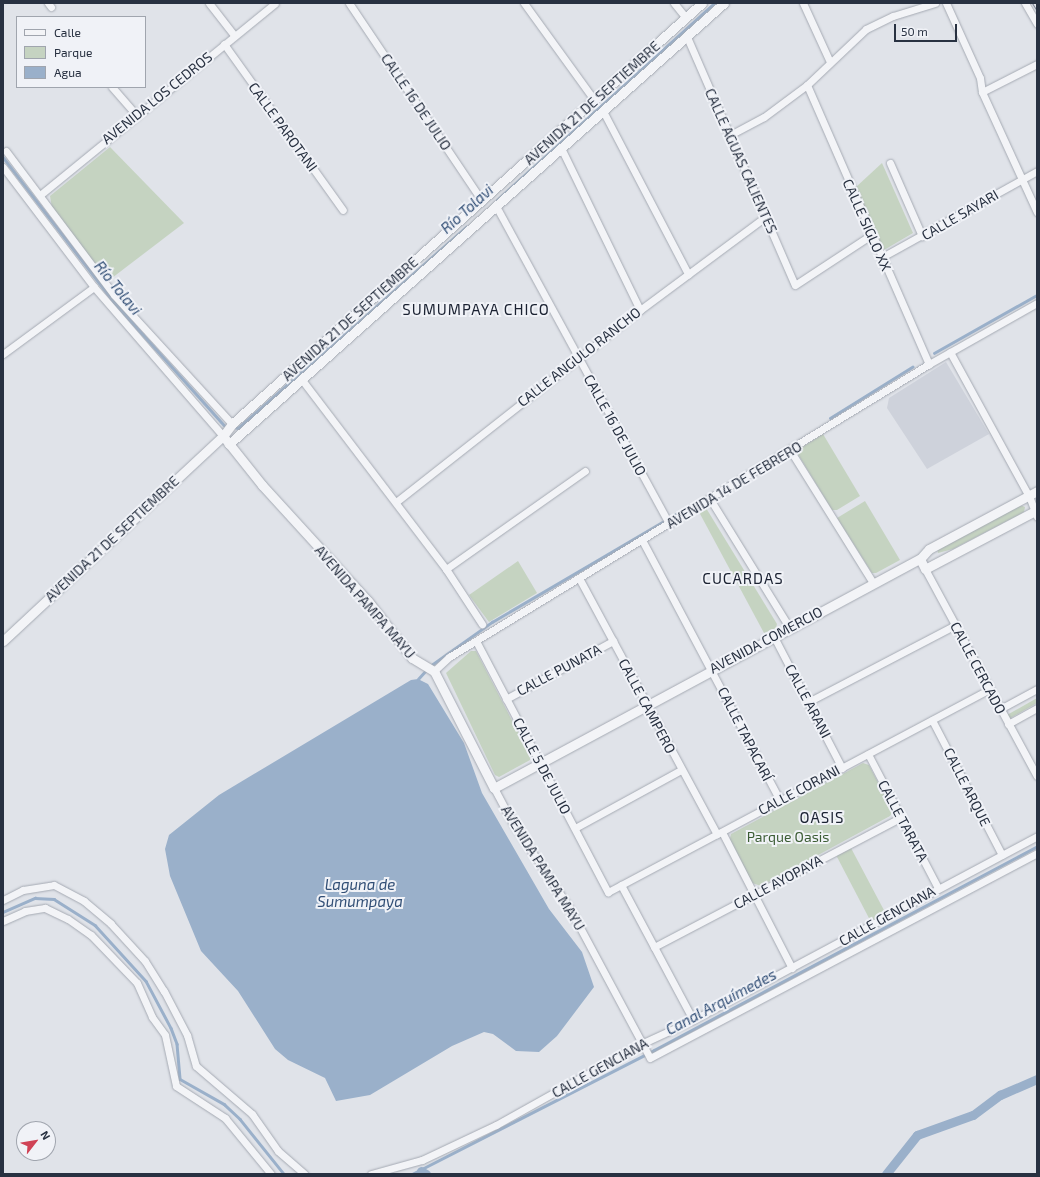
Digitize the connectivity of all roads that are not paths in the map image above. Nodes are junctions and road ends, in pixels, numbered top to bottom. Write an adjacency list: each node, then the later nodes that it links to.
1 (209, 3): 14 (street)
2 (275, 3): 14 (street, AVENIDA LOS CEDROS)
3 (349, 3): 33 (street, CALLE 16 DE JULIO)
4 (524, 3): 22 (street)
5 (674, 3): 12 (street)
6 (702, 3): 12 (street, AVENIDA 21 DE SEPTIEMBRE)
7 (724, 3): 15 (street, AVENIDA 21 DE SEPTIEMBRE)
8 (803, 3): 17 (street)
9 (934, 3): 17 (street)
10 (946, 3): 21 (street)
11 (1025, 3): 13 (street)
12 (686, 18): 22 (street, AVENIDA 21 DE SEPTIEMBRE)
13 (1037, 24)
14 (234, 36): 16 (street, AVENIDA LOS CEDROS)
15 (686, 37): 23 (street, AVENIDA 21 DE SEPTIEMBRE); 25 (street, CALLE AGUAS CALIENTES)
16 (224, 44): 24 (street, AVENIDA LOS CEDROS); 35 (street, CALLE PAROTANI)
17 (830, 62): 19 (street)
18 (1037, 64): 21 (street)
19 (807, 85): 25 (street); 38 (street, CALLE SIGLO XX)
20 (113, 88): 24 (street)
21 (982, 92): 31 (street)
22 (595, 101): 33 (street, AVENIDA 21 DE SEPTIEMBRE)
23 (604, 113): 26 (street, AVENIDA 21 DE SEPTIEMBRE); 41 (street)
24 (136, 115): 32 (street, AVENIDA LOS CEDROS)
25 (730, 134): 37 (street, CALLE AGUAS CALIENTES)
26 (562, 150): 34 (street, AVENIDA 21 DE SEPTIEMBRE); 44 (street)
27 (6, 151): 32 (street)
28 (890, 163): 39 (street)
29 (3, 167): 42 (street, AVENIDA PAMPA MAYU)
30 (1037, 171): 31 (street, CALLE SAYARI)
31 (1022, 179): 36 (street); 39 (street, CALLE SAYARI)
32 (40, 195): 50 (street)
33 (482, 201): 50 (street, AVENIDA 21 DE SEPTIEMBRE)
34 (497, 208): 47 (street, CALLE 16 DE JULIO); 49 (street, AVENIDA 21 DE SEPTIEMBRE)
35 (343, 210)
36 (1037, 212)
37 (766, 217): 38 (street, CALLE AGUAS CALIENTES); 41 (street, CALLE ANGULO RANCHO)
38 (871, 235): 40 (street, CALLE SIGLO XX)
39 (922, 236): 40 (street, CALLE SAYARI)
40 (882, 257): 48 (street, CALLE SIGLO XX)
41 (688, 274): 44 (street, CALLE ANGULO RANCHO)
42 (94, 287): 46 (street); 51 (street, AVENIDA PAMPA MAYU)
43 (1037, 304): 45 (street, AVENIDA 14 DE FEBRERO)
44 (640, 310): 47 (street, CALLE ANGULO RANCHO)
45 (950, 352): 48 (street, AVENIDA 14 DE FEBRERO); 55 (street)
46 (3, 354)
47 (578, 358): 57 (street, CALLE ANGULO RANCHO); 59 (street, CALLE 16 DE JULIO)
48 (929, 364): 53 (street, AVENIDA 14 DE FEBRERO)
49 (302, 380): 52 (street, AVENIDA 21 DE SEPTIEMBRE); 57 (street)
50 (232, 424): 51 (street, AVENIDA 21 DE SEPTIEMBRE)
51 (223, 436): 52 (street, AVENIDA PAMPA MAYU); 70 (street, AVENIDA 21 DE SEPTIEMBRE)
52 (229, 444): 74 (street, AVENIDA PAMPA MAYU)
53 (790, 450): 56 (street, AVENIDA 14 DE FEBRERO); 65 (street)
54 (585, 471): 62 (street)
55 (1033, 493): 58 (street); 61 (street, AVENIDA COMERCIO)
56 (710, 499): 59 (street, AVENIDA 14 DE FEBRERO); 68 (street)
57 (396, 502): 62 (street)
58 (1036, 513): 63 (street)
59 (668, 523): 60 (street, AVENIDA 14 DE FEBRERO)
60 (642, 540): 64 (street, AVENIDA 14 DE FEBRERO); 73 (street, CALLE TAPACARÍ)
61 (920, 559): 63 (street, CALLE CERCADO); 65 (street, AVENIDA COMERCIO)
62 (446, 569): 66 (street)
63 (925, 569): 67 (street, CALLE CERCADO)
64 (579, 578): 71 (street, AVENIDA 14 DE FEBRERO); 72 (street, CALLE CAMPERO)
65 (873, 583): 68 (street, AVENIDA COMERCIO)
66 (482, 624)
67 (955, 625): 75 (street, CALLE CERCADO); 78 (street)
68 (789, 627): 69 (street, AVENIDA COMERCIO)
69 (773, 635): 73 (street, AVENIDA COMERCIO); 78 (street, CALLE ARANI)
70 (3, 641)
71 (476, 641): 74 (street, AVENIDA 14 DE FEBRERO); 77 (street, CALLE 5 DE JULIO)
72 (612, 641): 77 (street, CALLE PUNATA); 79 (street, CALLE CAMPERO)
73 (712, 670): 79 (street, AVENIDA COMERCIO); 90 (street, CALLE TAPACARÍ)
74 (434, 671): 89 (street, AVENIDA PAMPA MAYU)
75 (990, 689): 81 (street, CALLE CERCADO); 82 (street, CALLE CORANI)
76 (1037, 689): 81 (street)
77 (506, 699): 85 (street, CALLE 5 DE JULIO)
78 (808, 702): 86 (street, CALLE ARANI)
79 (647, 705): 85 (street, AVENIDA COMERCIO); 87 (street, CALLE CAMPERO)
80 (1037, 708): 83 (street)
81 (1000, 709): 83 (street, CALLE CERCADO)
82 (932, 720): 84 (street, CALLE CORANI); 96 (street, CALLE ARQUE)
83 (1008, 724): 88 (street, CALLE CERCADO)
84 (868, 754): 86 (street, CALLE CORANI); 91 (street, CALLE TARATA)
85 (540, 763): 89 (street, AVENIDA COMERCIO); 92 (street, CALLE 5 DE JULIO)
86 (842, 768): 90 (street, CALLE CORANI)
87 (682, 770): 92 (street); 93 (street, CALLE CAMPERO)
88 (1037, 776)
89 (494, 788): 106 (street, AVENIDA PAMPA MAYU)
90 (780, 801): 93 (street, CALLE CORANI)
91 (902, 817): 98 (street, CALLE TARATA); 100 (street, CALLE AYOPAYA)
92 (574, 828): 99 (street, CALLE 5 DE JULIO)
93 (719, 833): 97 (street, CALLE CORANI); 100 (street, CALLE CAMPERO)
94 (1037, 836): 96 (street, CALLE GENCIANA)
95 (1037, 853): 107 (street, CALLE GENCIANA)
96 (1002, 855): 98 (street, CALLE GENCIANA)
97 (621, 885): 99 (street, CALLE CORANI); 103 (street)
98 (938, 888): 104 (street, CALLE GENCIANA)
99 (608, 892)
100 (754, 894): 103 (street, CALLE AYOPAYA); 104 (street, CALLE CAMPERO)
101 (3, 900): 109 (street)
102 (3, 921): 108 (street)
103 (654, 947): 105 (street)
104 (792, 968): 105 (street, CALLE GENCIANA)
105 (693, 1020): 106 (street, CALLE GENCIANA)
106 (642, 1045): 107 (street, AVENIDA PAMPA MAYU); 110 (street, CALLE GENCIANA)
107 (648, 1056)
108 (271, 1174)
109 (304, 1174)
110 (371, 1174)

